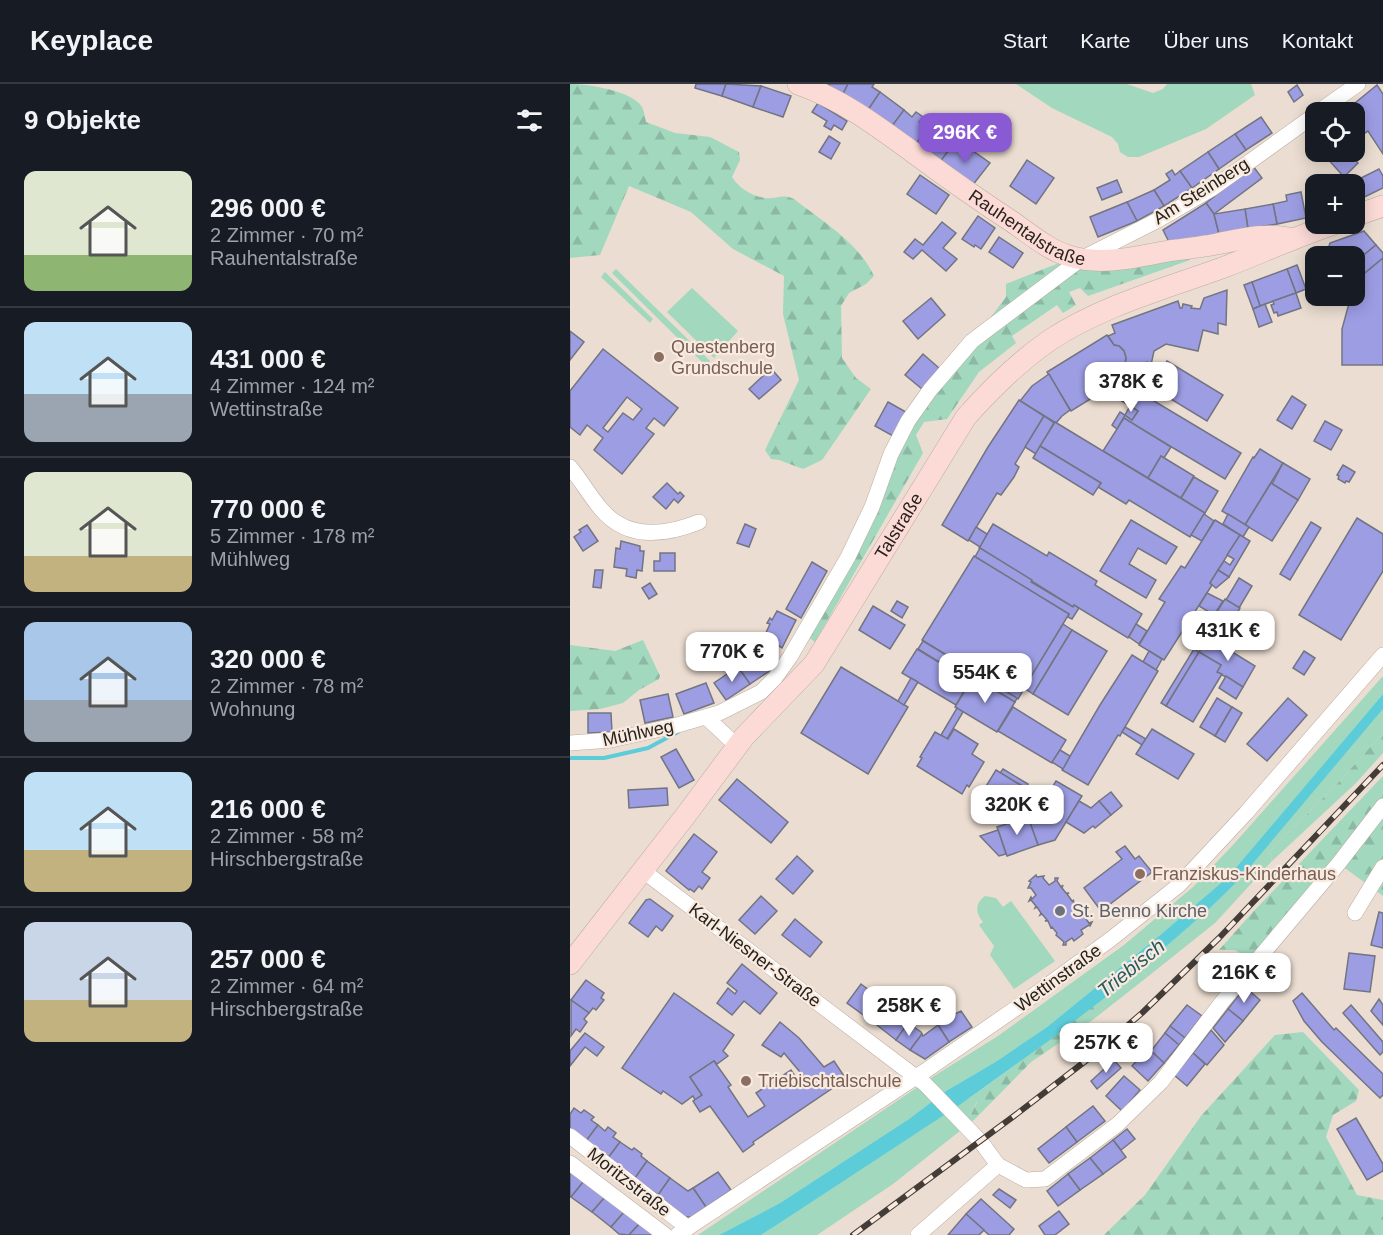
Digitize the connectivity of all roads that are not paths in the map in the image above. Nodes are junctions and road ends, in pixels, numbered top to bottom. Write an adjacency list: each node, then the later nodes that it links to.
1 (798, 84): 10 (main road, Rauhentalstraße)
2 (1359, 84): 3 (street, Am Steinberg)
3 (1333, 102)
4 (1305, 122): 10 (street, Am Steinberg)
5 (1383, 206): 6 (main road)
6 (1365, 212)
7 (1305, 233): 8 (main road, Talstraße)
8 (1291, 238): 9 (main road, Rauhentalstraße); 11 (main road, Talstraße)
9 (1216, 244): 10 (main road, Rauhentalstraße); 11 (main road)
10 (1081, 259): 15 (street, Talstraße)
11 (1238, 262): 18 (main road, Talstraße)
12 (570, 467): 13 (street)
13 (699, 522)
14 (1383, 655): 24 (street, Wettinstraße)
15 (761, 692): 16 (street, Mühlweg)
16 (706, 717): 17 (street, Mühlweg); 18 (street)
17 (570, 743)
18 (737, 746): 21 (main road, Talstraße)
19 (1383, 806): 27 (street)
20 (1383, 867): 22 (street)
21 (642, 870): 23 (main road, Talstraße); 24 (street, Karl-Niesner-Straße)
22 (1355, 913)
23 (570, 964)
24 (920, 1080): 27 (street, Karl-Niesner-Straße); 28 (street, Wettinstraße)
25 (570, 1136): 28 (street, Moritzstraße)
26 (570, 1163): 29 (street, Moritzstraße)
27 (998, 1165): 30 (street)
28 (682, 1231)
29 (665, 1235)
30 (918, 1235)

